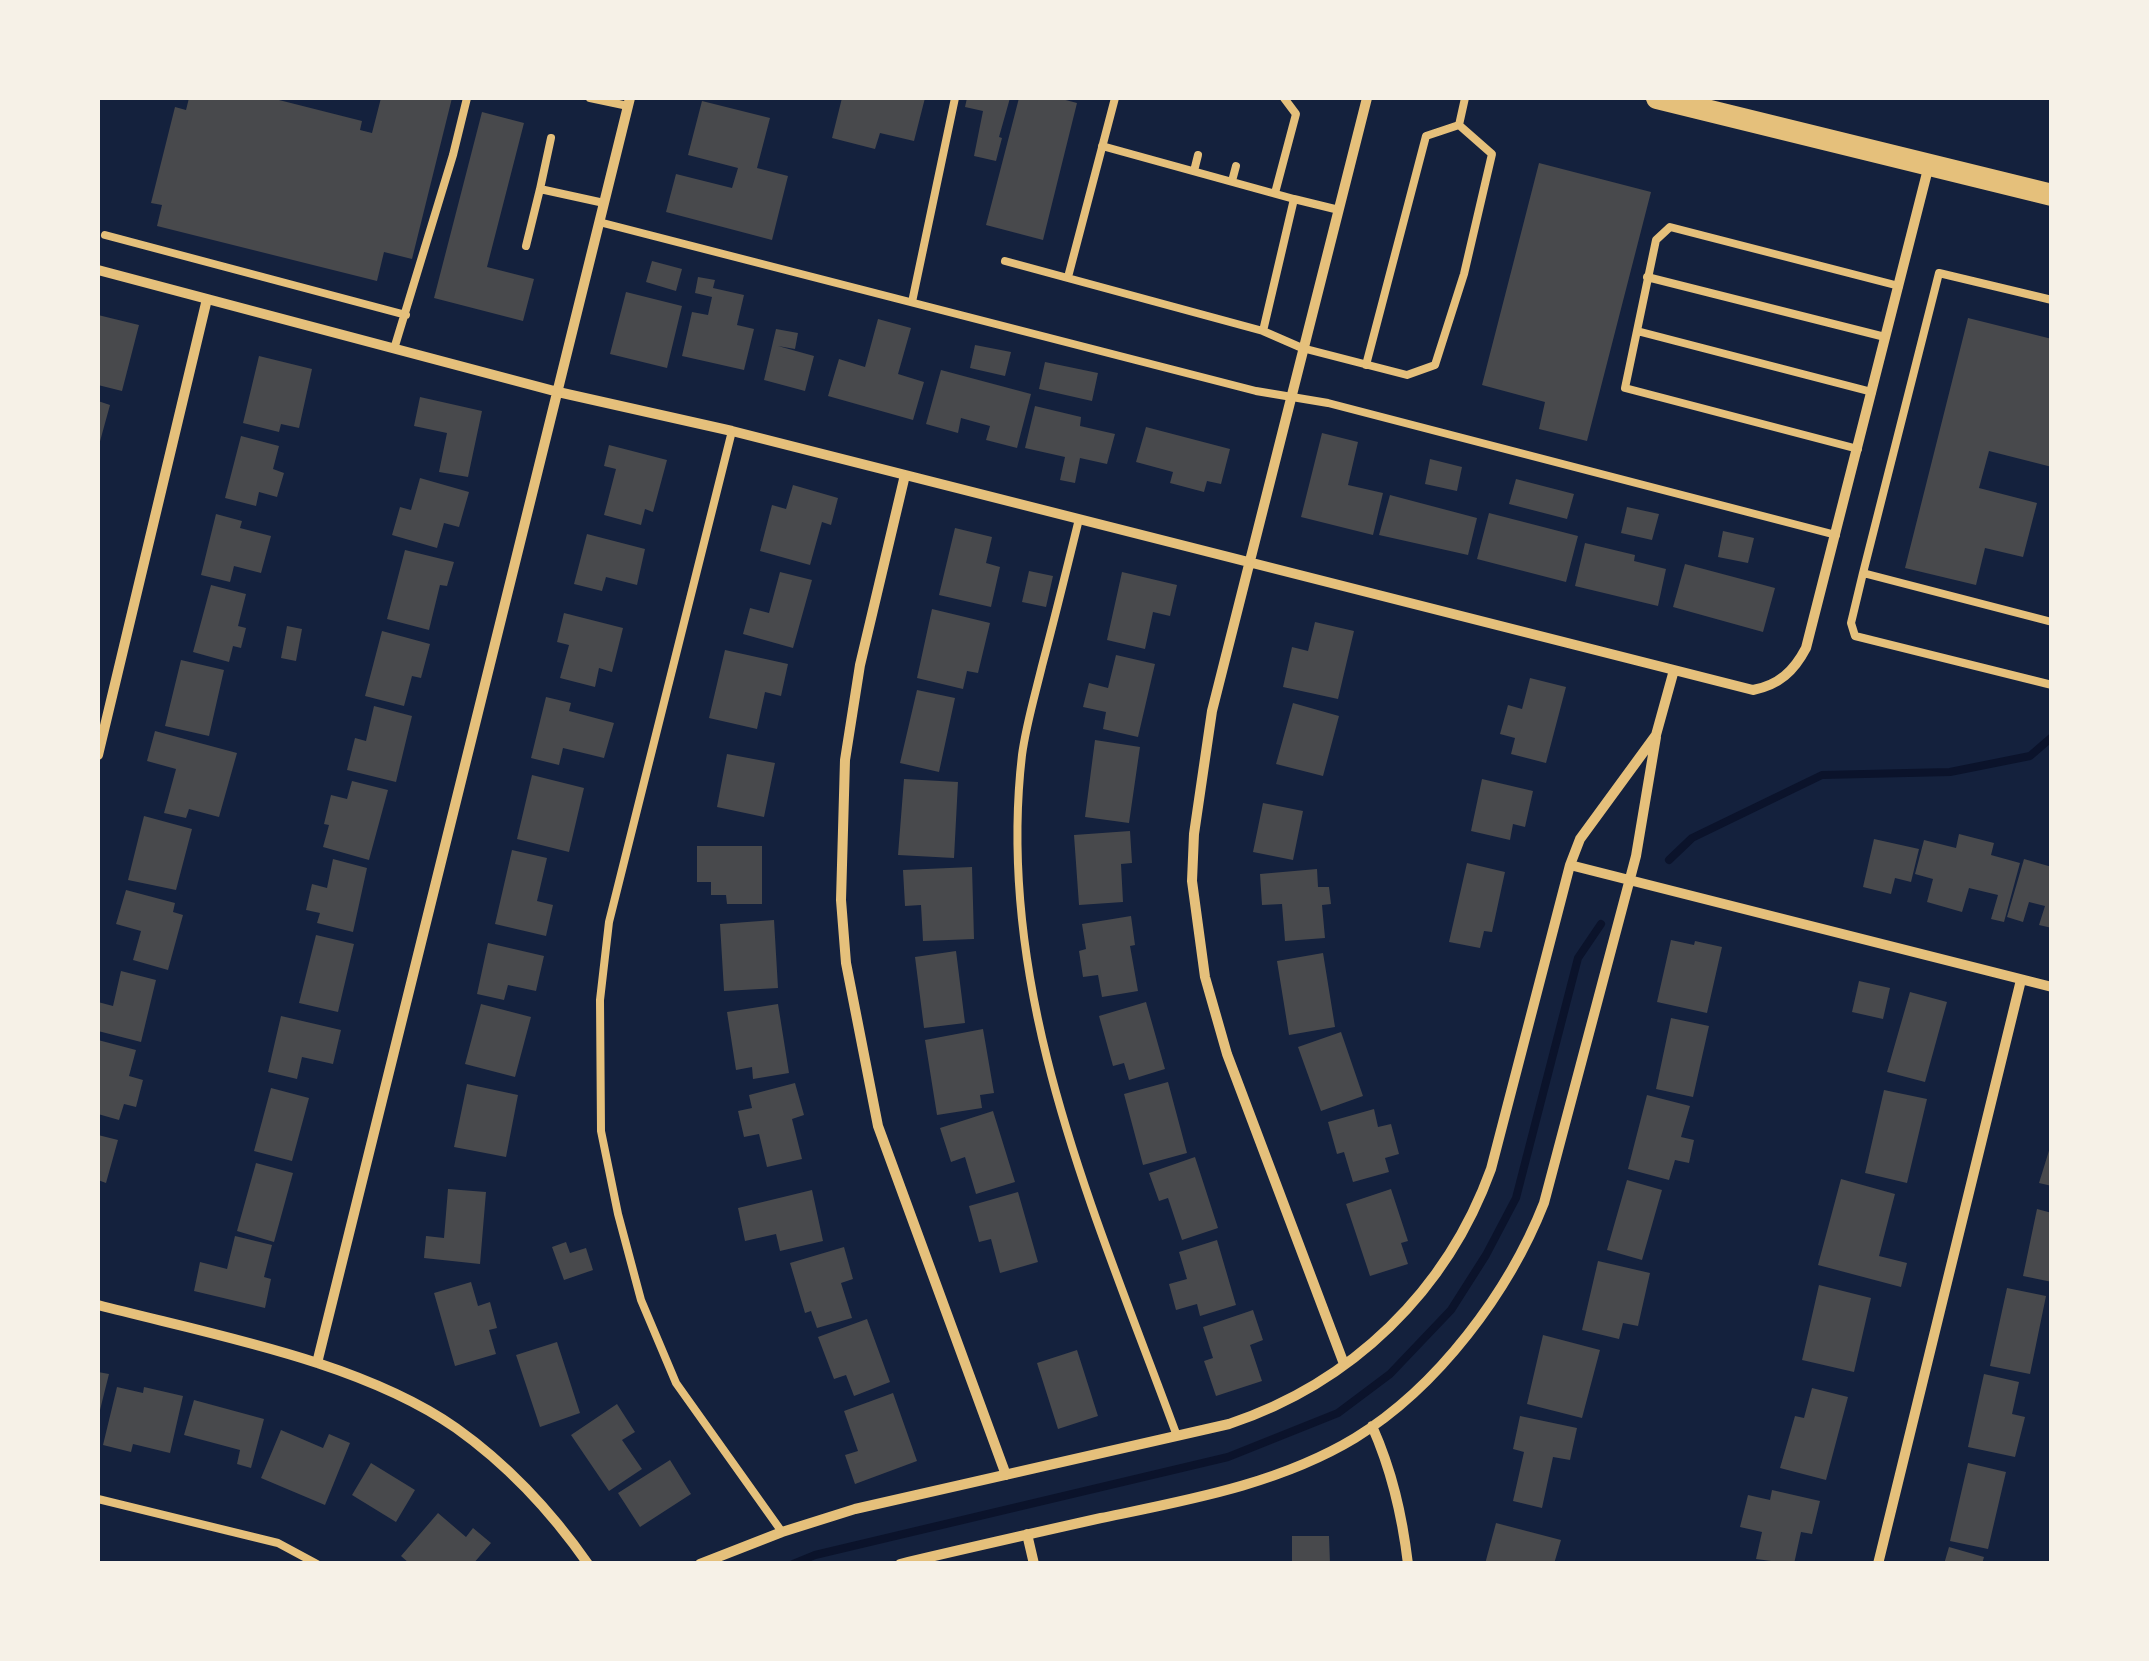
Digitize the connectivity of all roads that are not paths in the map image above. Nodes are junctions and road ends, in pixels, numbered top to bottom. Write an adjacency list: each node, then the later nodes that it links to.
1 (467, 98): 37 (lane)
2 (590, 98): 9 (lane)
3 (955, 98): 36 (lane)
4 (1115, 98): 12 (lane)
5 (1284, 98): 21 (lane)
6 (1368, 98): 25 (street)
7 (1465, 98): 10 (lane)
8 (1657, 98): 16 (main road)
9 (629, 102): 24 (street)
10 (1460, 124): 43 (lane); 43 (lane)
11 (551, 138): 20 (lane)
12 (1102, 146): 15 (lane); 31 (lane)
13 (1158, 146): 15 (lane)
14 (1198, 155): 18 (lane)
15 (1155, 160): 18 (lane)
16 (1929, 164): 22 (main road); 33 (street)
17 (1236, 166): 19 (lane)
18 (1194, 171): 19 (lane)
19 (1232, 182): 21 (lane)
20 (540, 189): 24 (lane); 28 (lane)
21 (1275, 193): 23 (lane)
22 (2052, 195)
23 (1294, 199): 25 (lane); 38 (lane)
24 (604, 203): 26 (street)
25 (1338, 210): 41 (street)
26 (600, 222): 36 (lane); 44 (street)
27 (105, 235): 37 (lane)
28 (526, 246)
29 (1005, 260): 31 (lane)
30 (98, 270): 34 (street)
31 (1068, 277): 38 (lane)
32 (1647, 277): 33 (lane); 39 (lane); 40 (lane)
33 (1899, 286): 40 (street)
34 (208, 299): 42 (street); 58 (street)
35 (2052, 300): 53 (lane)
36 (912, 302): 46 (lane)
37 (406, 315): 42 (lane)
38 (1264, 331): 41 (lane)
39 (1636, 331): 45 (lane); 48 (lane)
40 (1886, 338): 45 (street)
41 (1302, 348): 43 (lane); 46 (street)
42 (394, 349): 44 (street)
43 (1366, 364)
44 (558, 392): 47 (street); 64 (street)
45 (1872, 392): 48 (street)
46 (1292, 398): 51 (lane); 52 (street)
47 (732, 432): 49 (street); 70 (lane)
48 (1858, 449): 51 (street)
49 (905, 475): 50 (street); 68 (street)
50 (1080, 519): 52 (street); 67 (lane)
51 (1836, 535): 55 (street)
52 (1250, 562): 55 (street); 65 (street)
53 (1863, 573): 54 (lane); 56 (lane)
54 (2052, 622)
55 (1674, 670): 57 (street)
56 (2052, 685)
57 (1656, 735): 59 (street); 60 (street)
58 (98, 754)
59 (1570, 865): 60 (street); 65 (street)
60 (1629, 878): 61 (street); 66 (street)
61 (2021, 980): 62 (street); 78 (street)
62 (2052, 987)
63 (98, 1305): 64 (street)
64 (318, 1363): 73 (street)
65 (1344, 1364): 67 (street)
66 (1372, 1426): 71 (street); 77 (street)
67 (1176, 1436): 68 (street)
68 (1006, 1475): 70 (street)
69 (98, 1499): 72 (lane)
70 (782, 1532): 74 (street)
71 (1027, 1534): 75 (street); 76 (street)
72 (318, 1564)
73 (588, 1564)
74 (700, 1564)
75 (900, 1564)
76 (1034, 1564)
77 (1408, 1564)
78 (1878, 1564)

